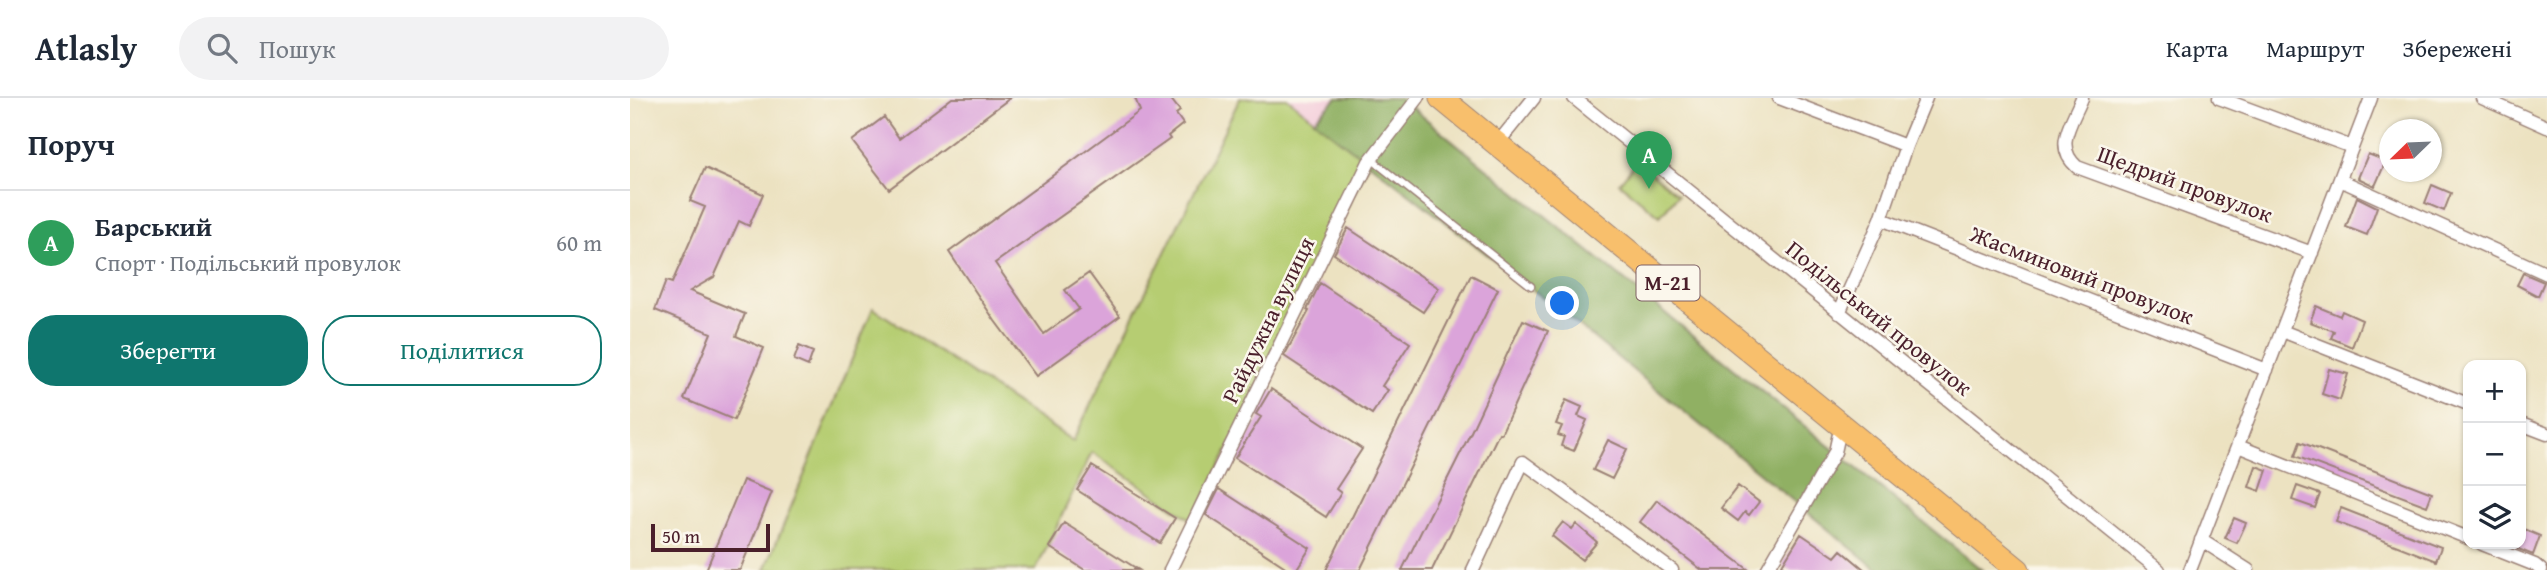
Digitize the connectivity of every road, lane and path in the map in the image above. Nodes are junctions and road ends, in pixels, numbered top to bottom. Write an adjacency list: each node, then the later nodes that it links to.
1 (1418, 98): 15 (street, Райдужна вулиця)
2 (1441, 98): 12 (highway, М-21)
3 (1534, 98): 12 (street)
4 (1574, 98): 21 (street, Подільський провулок)
5 (1779, 98): 13 (street)
6 (1926, 98): 13 (street)
7 (2082, 98): 18 (street, Щедрий провулок)
8 (2220, 98): 14 (street)
9 (2371, 98): 14 (street)
10 (2482, 98): 11 (street)
11 (2547, 127)
12 (1497, 144): 25 (highway, М-21)
13 (1906, 146): 17 (street)
14 (2352, 147): 16 (street)
15 (1371, 159): 20 (lane); 32 (street, Райдужна вулиця)
16 (2340, 180): 18 (street); 19 (street)
17 (1881, 219): 21 (street); 23 (street, Жасминовий провулок)
18 (2312, 253): 22 (street)
19 (2547, 274)
20 (1531, 286)
21 (1839, 313): 37 (street, Подільський провулок)
22 (2282, 331): 23 (street); 24 (street)
23 (2267, 370): 28 (street)
24 (2463, 402)
25 (1841, 425): 35 (street); 36 (highway, М-21)
26 (2526, 426): 27 (street)
27 (2547, 434)
28 (2238, 446): 29 (street); 30 (street)
29 (2463, 536)
30 (2201, 540): 38 (street); 39 (street)
31 (2495, 549): 40 (street)
32 (1170, 570)
33 (1473, 570): 34 (street)
34 (1672, 570)
35 (1767, 570)
36 (2018, 570)
37 (2159, 570)
38 (2190, 570)
39 (2248, 570)
40 (2541, 570)

